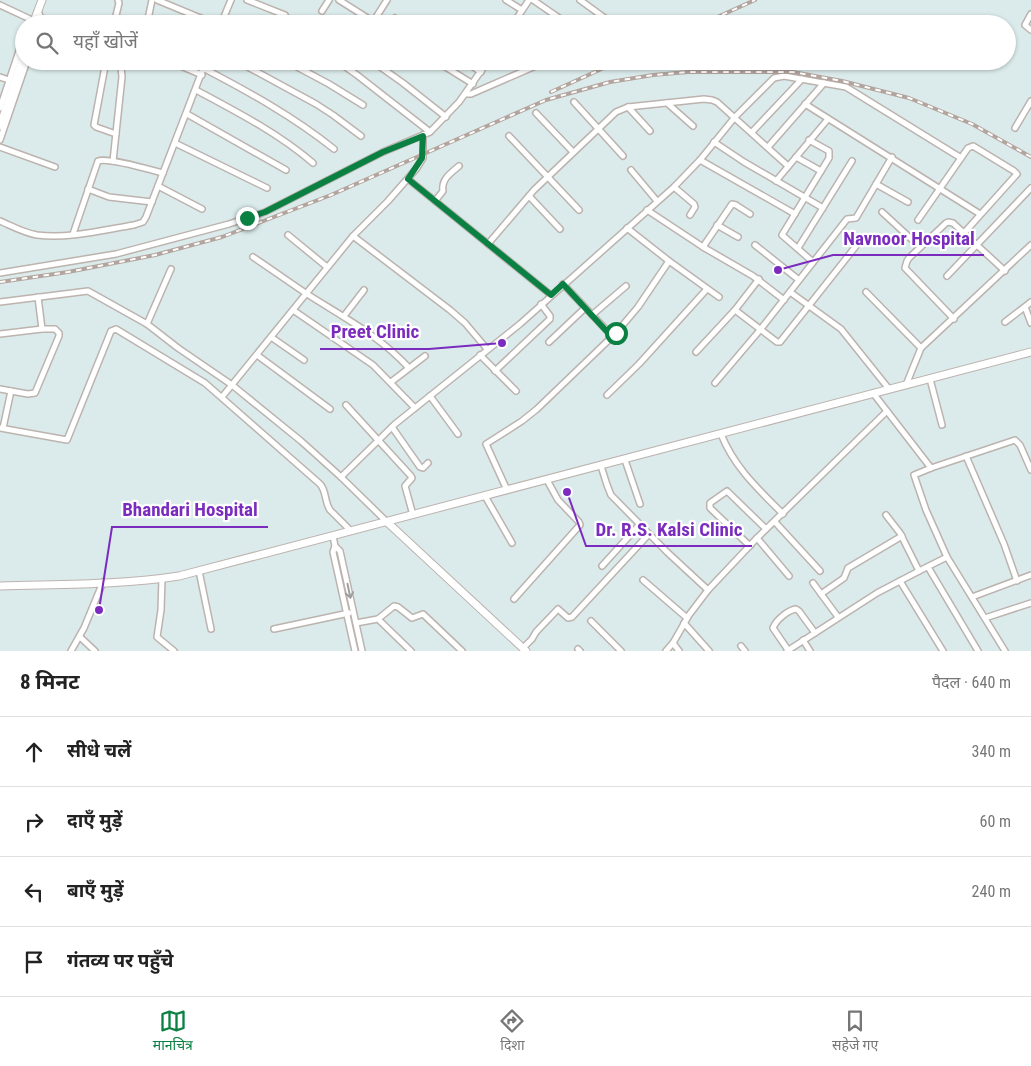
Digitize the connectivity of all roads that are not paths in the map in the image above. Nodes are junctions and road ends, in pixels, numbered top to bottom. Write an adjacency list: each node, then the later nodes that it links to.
1 (42, 0): 18 (main road)
2 (118, 0): 19 (street)
3 (152, 0): 20 (street)
4 (157, 0): 21 (street)
5 (230, 0): 22 (street)
6 (247, 0): 23 (street)
7 (329, 0): 15 (street)
8 (339, 0): 24 (street)
9 (387, 0): 25 (street)
10 (506, 0): 14 (street)
11 (531, 0): 14 (street); 27 (street)
12 (580, 0): 28 (street)
13 (0, 5): 17 (street)
14 (522, 10): 26 (street)
15 (322, 11)
16 (1031, 14): 29 (street)
17 (19, 15)
18 (36, 15)
19 (116, 15)
20 (149, 15)
21 (193, 15)
22 (224, 15)
23 (285, 15)
24 (362, 15)
25 (379, 15)
26 (519, 15)
27 (554, 15)
28 (601, 15)
29 (1031, 30)
30 (15, 62): 48 (street)
31 (19, 70): 66 (main road)
32 (24, 70): 77 (street)
33 (104, 70): 73 (street)
34 (122, 70): 73 (street)
35 (190, 70): 46 (street)
36 (203, 70): 46 (street)
37 (207, 70): 83 (street)
38 (254, 70): 74 (street)
39 (303, 70): 58 (street)
40 (350, 70): 71 (street)
41 (385, 70): 63 (street)
42 (450, 70): 51 (street)
43 (478, 70): 45 (street)
44 (526, 70): 53 (street)
45 (481, 72): 51 (street)
46 (202, 75): 52 (street)
47 (0, 77): 48 (street)
48 (9, 80): 59 (street)
49 (802, 80): 50 (street); 64 (street); 72 (street)
50 (824, 83): 57 (street); 88 (street)
51 (473, 84): 53 (street)
52 (196, 90): 62 (street); 92 (street)
53 (466, 94): 63 (street)
54 (1031, 101): 68 (street)
55 (574, 102): 69 (street)
56 (667, 103): 60 (street); 64 (street); 67 (street)
57 (805, 104): 65 (street); 82 (street)
58 (363, 105)
59 (0, 107)
60 (628, 108): 69 (street); 70 (street)
61 (536, 113): 84 (street)
62 (187, 114): 80 (street); 96 (street)
63 (446, 117): 71 (street)
64 (735, 117): 72 (street); 79 (street)
65 (828, 119): 78 (street); 87 (street)
66 (0, 126)
67 (693, 126)
68 (1015, 128)
69 (598, 129): 84 (street); 85 (street)
70 (650, 131)
71 (430, 132): 75 (street)
72 (752, 132): 82 (street)
73 (116, 134): 90 (street)
74 (360, 136)
75 (423, 136): 101 (street); 149 (street)
76 (509, 136): 100 (street)
77 (0, 140)
78 (809, 140): 86 (street); 98 (street)
79 (714, 142): 89 (street); 102 (street)
80 (175, 143): 99 (street); 106 (street)
81 (0, 147): 95 (street)
82 (768, 147): 94 (street)
83 (334, 149)
84 (573, 152): 100 (street)
85 (623, 156)
86 (796, 157): 94 (street); 98 (street)
87 (892, 157): 103 (street); 107 (street)
88 (961, 158): 107 (street); 123 (street)
89 (700, 160): 105 (street); 122 (street)
90 (113, 161): 99 (street); 109 (street)
91 (852, 161): 116 (street)
92 (313, 164)
93 (459, 166): 112 (street)
94 (788, 166): 102 (street)
95 (55, 167)
96 (286, 170)
97 (631, 170): 113 (street)
98 (821, 171): 111 (street)
99 (163, 173): 104 (street)
100 (547, 177): 110 (street); 118 (street)
101 (408, 179): 112 (street); 133 (street)
102 (776, 181): 111 (street)
103 (876, 184): 115 (street); 145 (street)
104 (158, 186): 114 (street); 117 (street)
105 (674, 187): 113 (street); 124 (street)
106 (267, 188)
107 (941, 188): 123 (street); 125 (street)
108 (1031, 188): 137 (street)
109 (88, 189): 114 (street); 131 (street)
110 (529, 196): 129 (street); 136 (street)
111 (805, 198): 116 (street); 122 (street)
112 (435, 201): 136 (street)
113 (657, 201): 119 (street)
114 (152, 202): 131 (street)
115 (908, 202)
116 (823, 208): 142 (street)
117 (202, 209)
118 (579, 210)
119 (647, 210): 128 (street); 140 (street)
120 (882, 212): 141 (street)
121 (750, 214): 127 (street)
122 (795, 214): 142 (street)
123 (980, 214): 130 (street)
124 (690, 215)
125 (918, 220)
126 (0, 222): 131 (street)
127 (717, 225): 134 (street); 140 (street)
128 (627, 228): 144 (street); 153 (street)
129 (560, 229)
130 (964, 233): 137 (street); 141 (street)
131 (73, 234)
132 (288, 235): 146 (street)
133 (353, 236): 146 (street); 185 (street)
134 (738, 237)
135 (860, 242): 167 (street)
136 (488, 244): 160 (street)
137 (977, 244): 148 (street); 150 (street)
138 (755, 245): 152 (street)
139 (1031, 245): 148 (street)
140 (702, 247): 151 (street)
141 (920, 247): 174 (street)
142 (798, 248): 145 (street)
143 (253, 257): 159 (street)
144 (668, 261): 155 (street); 182 (street)
145 (813, 262): 152 (street)
146 (327, 267): 159 (street)
147 (170, 270): 177 (street)
148 (1005, 271): 174 (street)
149 (0, 273)
150 (947, 276)
151 (758, 280): 163 (street); 171 (street)
152 (798, 280): 157 (street)
153 (563, 284): 160 (street); 169 (street)
154 (626, 286): 172 (street)
155 (707, 289): 162 (street); 204 (street)
156 (364, 290): 173 (street)
157 (790, 292): 163 (street); 167 (street)
158 (866, 292): 184 (street)
159 (306, 293): 170 (street); 173 (street)
160 (551, 295): 166 (street)
161 (38, 297): 164 (street); 177 (street); 178 (street)
162 (718, 297)
163 (784, 300): 179 (street)
164 (0, 302)
165 (1031, 302): 168 (street)
166 (541, 304): 185 (street); 193 (street)
167 (809, 305): 179 (street); 200 (street)
168 (1025, 307): 175 (street); 176 (street)
169 (585, 308): 172 (street); 183 (street)
170 (293, 310): 181 (street); 195 (street)
171 (735, 310): 179 (street); 186 (street)
172 (592, 315): 182 (street)
173 (344, 316): 192 (street)
174 (954, 319): 184 (street)
175 (1005, 322)
176 (1031, 322)
177 (148, 324): 197 (street)
178 (42, 329): 180 (street); 201 (street)
179 (760, 330): 196 (street)
180 (0, 334)
181 (271, 336): 188 (street); 191 (street)
182 (612, 337): 225 (street)
183 (549, 342)
184 (921, 348): 198 (street)
185 (487, 350): 190 (street)
186 (696, 352)
187 (1031, 352): 194 (main road)
188 (257, 355): 197 (street); 209 (street)
189 (425, 356): 192 (street)
190 (480, 356): 193 (street); 205 (street)
191 (304, 360)
192 (409, 368): 195 (street)
193 (495, 371): 202 (street)
194 (930, 379): 198 (main road); 211 (street)
195 (391, 382): 208 (street)
196 (715, 383)
197 (232, 385): 206 (street); 223 (street)
198 (906, 385): 200 (main road)
199 (0, 389): 201 (street)
200 (889, 389): 203 (main road)
201 (11, 391): 212 (street)
202 (516, 391)
203 (873, 393): 210 (street); 215 (main road)
204 (607, 395)
205 (430, 396): 208 (street); 214 (street)
206 (222, 397): 212 (street); 235 (street)
207 (346, 405): 216 (street)
208 (415, 408): 213 (street)
209 (330, 409)
210 (887, 411): 221 (street); 228 (street)
211 (942, 425)
212 (2, 428)
213 (392, 428): 216 (street); 219 (street)
214 (458, 434)
215 (721, 434): 218 (main road); 228 (street)
216 (378, 441): 223 (street); 229 (street)
217 (966, 456): 221 (street); 222 (street); 254 (street)
218 (625, 460): 220 (main road); 227 (street)
219 (428, 464)
220 (602, 466): 224 (main road); 233 (street)
221 (932, 468): 243 (street)
222 (1031, 470)
223 (342, 477): 231 (street)
224 (547, 480): 225 (main road); 261 (street)
225 (507, 490): 226 (main road)
226 (485, 496): 229 (main road); 240 (street)
227 (640, 504)
228 (783, 514): 232 (street)
229 (413, 515): 231 (main road)
230 (886, 515): 238 (street)
231 (387, 522): 235 (main road); 278 (main road)
232 (775, 522): 234 (street); 247 (street)
233 (640, 524): 236 (street); 244 (street)
234 (766, 529): 239 (street); 242 (street)
235 (351, 531): 237 (main road)
236 (649, 534): 258 (street); 278 (street)
237 (333, 536): 241 (street); 246 (main road)
238 (902, 536): 248 (street); 259 (street)
239 (757, 538): 242 (street); 250 (street)
240 (512, 542)
241 (335, 546): 263 (street, one-way to 263); 264 (street)
242 (750, 546): 258 (street)
243 (947, 557): 245 (street); 260 (street)
244 (602, 566)
245 (928, 567): 248 (street); 294 (street)
246 (199, 571): 251 (main road); 271 (street)
247 (820, 571)
248 (919, 571): 253 (street)
249 (1031, 575): 254 (street)
250 (789, 576)
251 (162, 578): 255 (main road); 282 (street)
252 (643, 580): 269 (street)
253 (900, 581): 265 (street); 293 (street)
254 (1017, 581): 260 (street)
255 (103, 582): 257 (main road); 274 (street)
256 (813, 583): 259 (street)
257 (0, 586)
258 (708, 590): 269 (street)
259 (821, 594): 265 (street)
260 (972, 596): 266 (street)
261 (514, 599)
262 (1031, 603): 266 (street)
263 (353, 612): 264 (street); 270 (street)
264 (347, 614): 272 (street); 283 (street)
265 (838, 618): 273 (street)
266 (985, 618): 295 (street)
267 (378, 620): 270 (street); 285 (street); 286 (street)
268 (591, 621): 287 (street)
269 (685, 621): 276 (street); 290 (street)
270 (356, 623): 284 (street)
271 (211, 629)
272 (274, 629)
273 (814, 633): 275 (street); 279 (street)
274 (80, 637): 280 (street); 281 (street)
275 (803, 640): 279 (street); 292 (street)
276 (673, 643): 288 (street); 289 (street)
277 (741, 646): 291 (street)
278 (525, 650)
279 (788, 650)
280 (71, 651)
281 (95, 651)
282 (174, 651)
283 (355, 651)
284 (362, 651)
285 (411, 651)
286 (462, 651)
287 (621, 651)
288 (666, 651)
289 (679, 651)
290 (709, 651)
291 (745, 651)
292 (810, 651)
293 (943, 651)
294 (978, 651)
295 (1005, 651)

